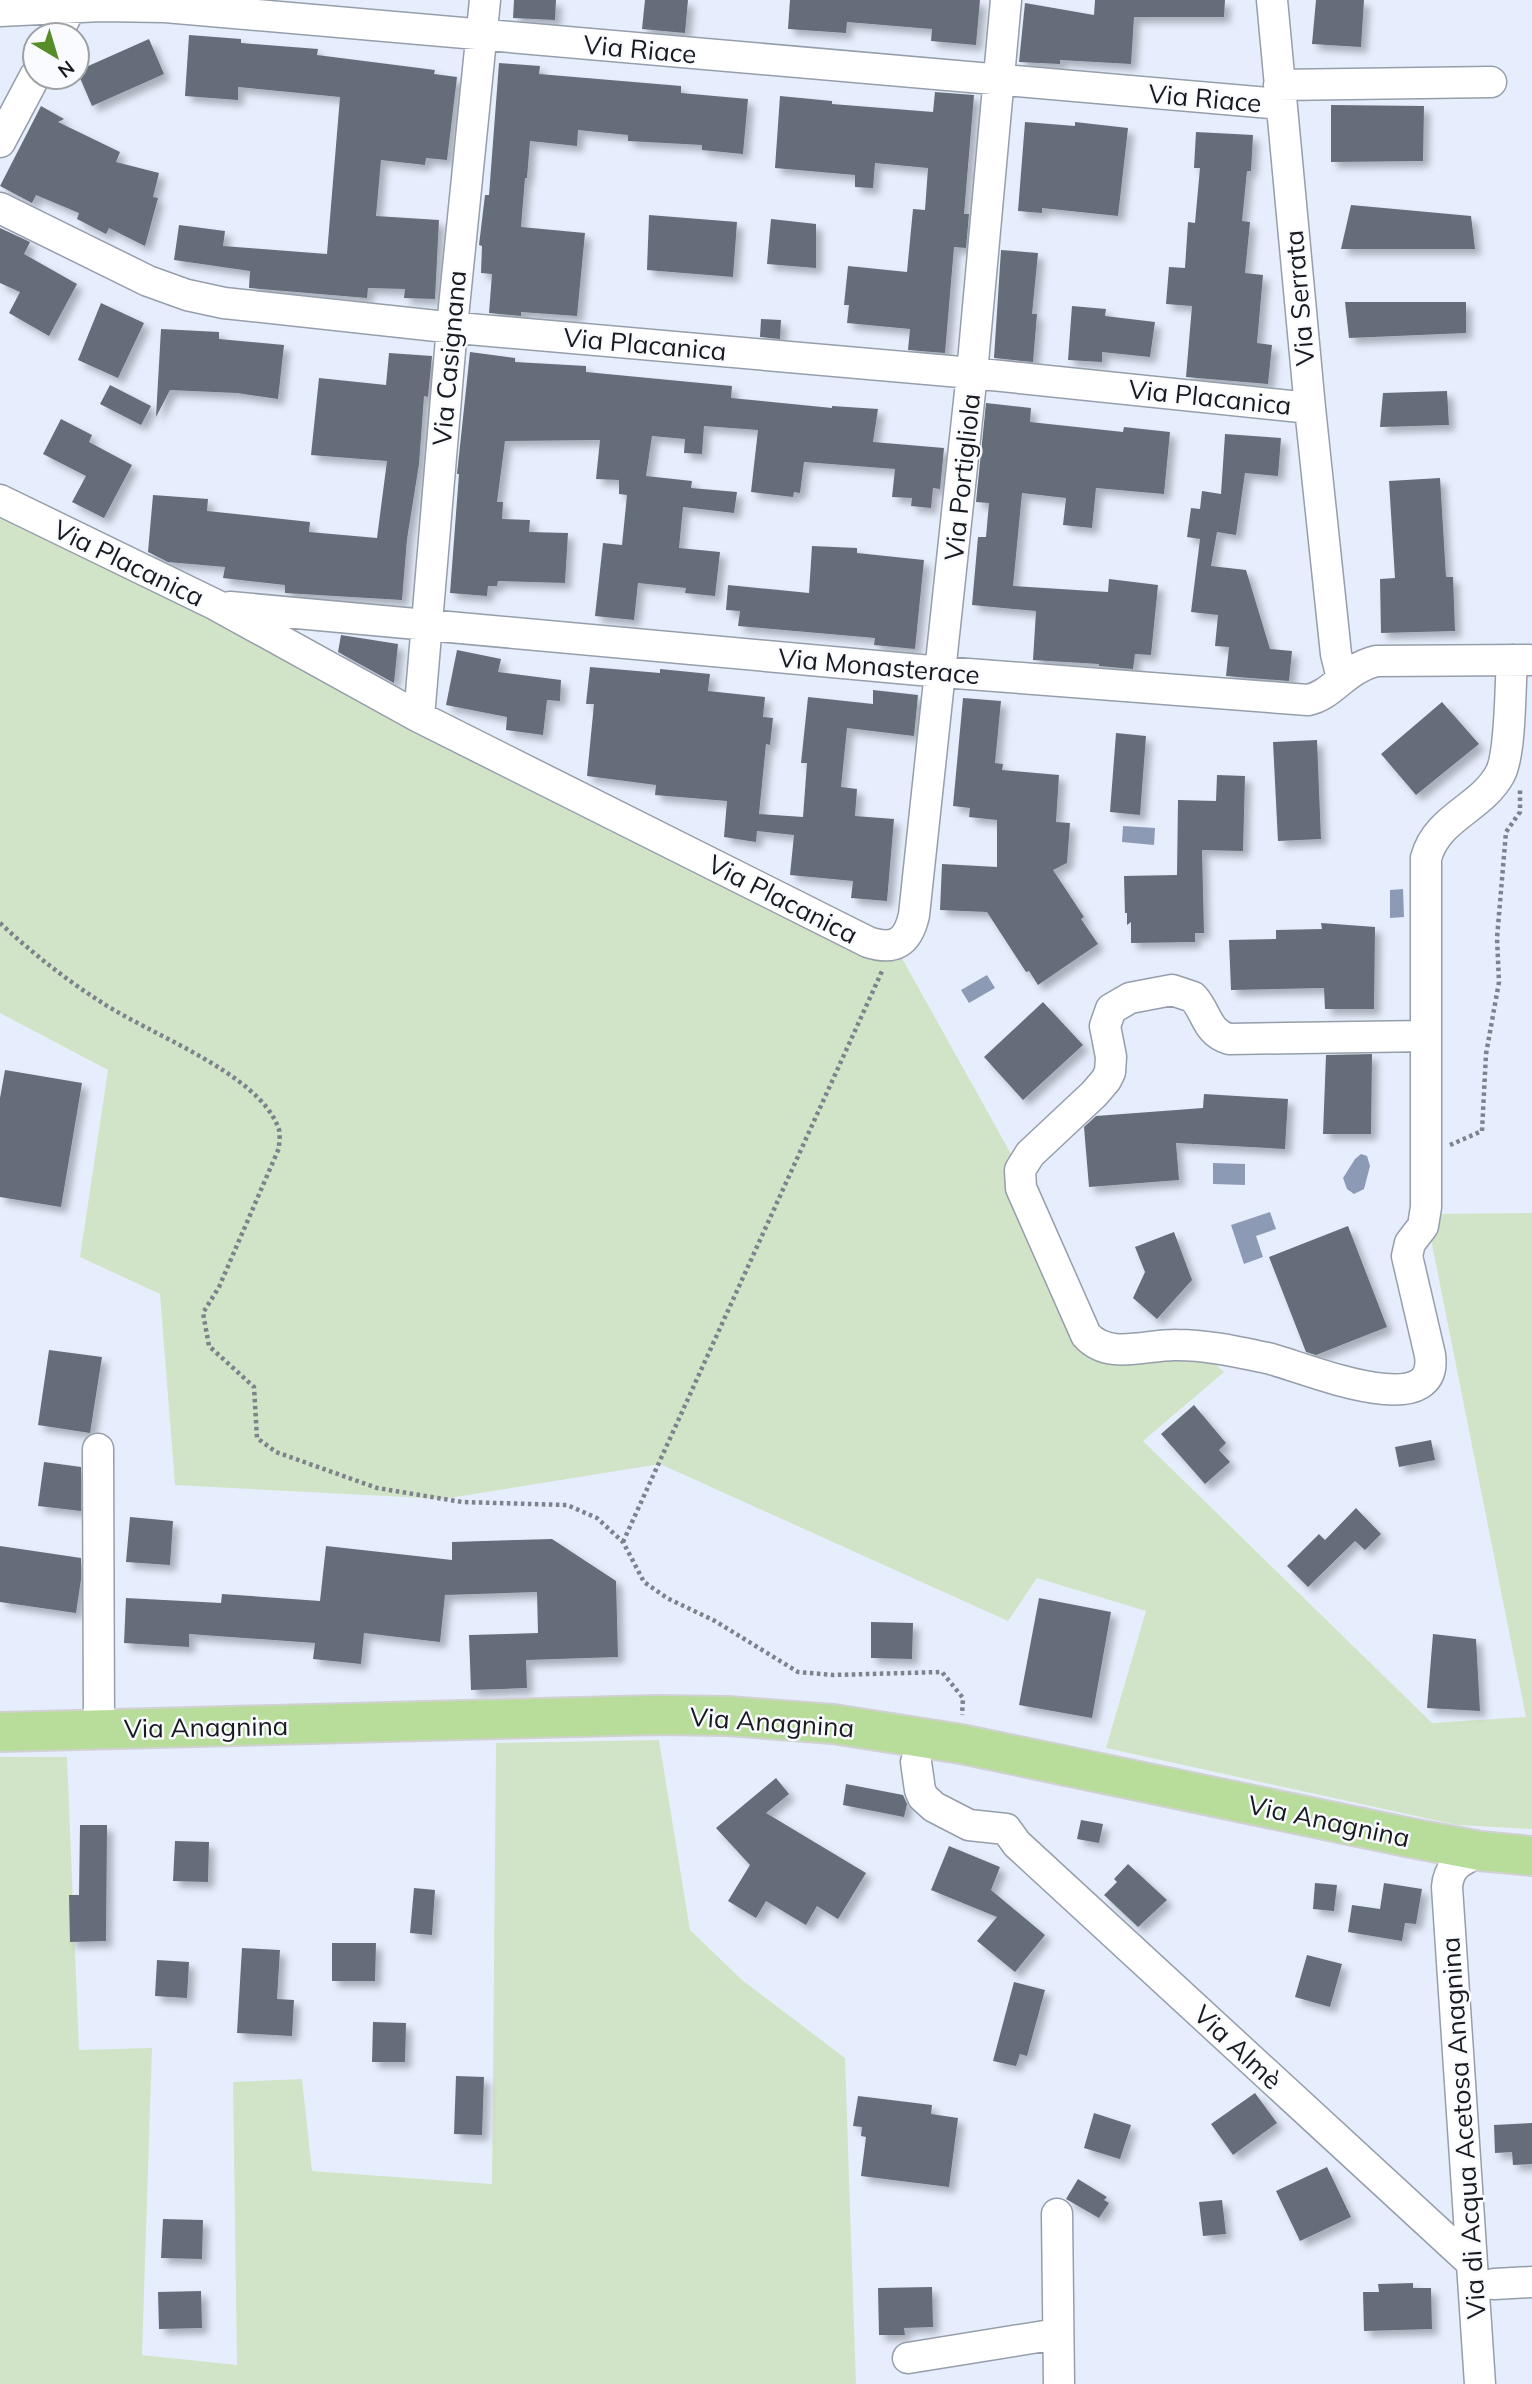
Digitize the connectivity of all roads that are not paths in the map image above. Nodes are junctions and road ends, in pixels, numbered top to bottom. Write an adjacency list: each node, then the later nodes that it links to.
1 (485, 0): 7 (street, Via Casignana)
2 (1006, 0): 8 (street, Via Portigliola)
3 (1272, 0): 11 (street, Via Serrata)
4 (71, 7): 5 (street, Via Riace); 6 (street); 7 (street, Via Riace)
5 (0, 11)
6 (64, 21)
7 (482, 36): 8 (street, Via Riace); 14 (street, Via Casignana)
8 (999, 80): 11 (street, Via Riace); 15 (street, Via Portigliola)
9 (1491, 82): 11 (street, Via Riace)
10 (27, 91): 12 (street)
11 (1280, 95): 16 (street, Via Serrata)
12 (0, 142)
13 (0, 208): 14 (street, Via Placanica)
14 (452, 327): 15 (street, Via Placanica); 19 (street, Via Casignana)
15 (972, 373): 16 (street, Via Placanica); 21 (street, Via Portigliola)
16 (1310, 408): 22 (street, Via Serrata)
17 (0, 500): 18 (street, Via Placanica)
18 (216, 605): 19 (street, Via Monasterace); 23 (street, Via Placanica)
19 (425, 625): 21 (street, Via Monasterace); 23 (street, Via Casignana)
20 (1522, 660): 22 (street, Via Monasterace); 25 (street)
21 (942, 672): 22 (street, Via Monasterace); 24 (street, Via Portigliola)
22 (1342, 678)
23 (419, 717): 24 (street, Via Placanica)
24 (894, 944)
25 (1426, 1036): 25 (street)
26 (98, 1449): 27 (street)
27 (99, 1729): 28 (main road, Via Anagnina); 32 (main road, Via Anagnina)
28 (0, 1732)
29 (0, 1757): 30 (main road, Via Anagnina)
30 (916, 1762): 32 (main road, Via Anagnina); 35 (street, Via Almè)
31 (1532, 1856): 32 (main road, Via Anagnina)
32 (1465, 1861): 33 (main road, Via Anagnina); 35 (street, Via di Acqua Acetosa Anagnina)
33 (1532, 1881)
34 (1057, 2214): 38 (street)
35 (1472, 2263): 41 (street, Via di Acqua Acetosa Anagnina)
36 (1532, 2282): 37 (street)
37 (1494, 2284)
38 (1058, 2334): 39 (street); 40 (street)
39 (908, 2358)
40 (1059, 2384)
41 (1480, 2384)

